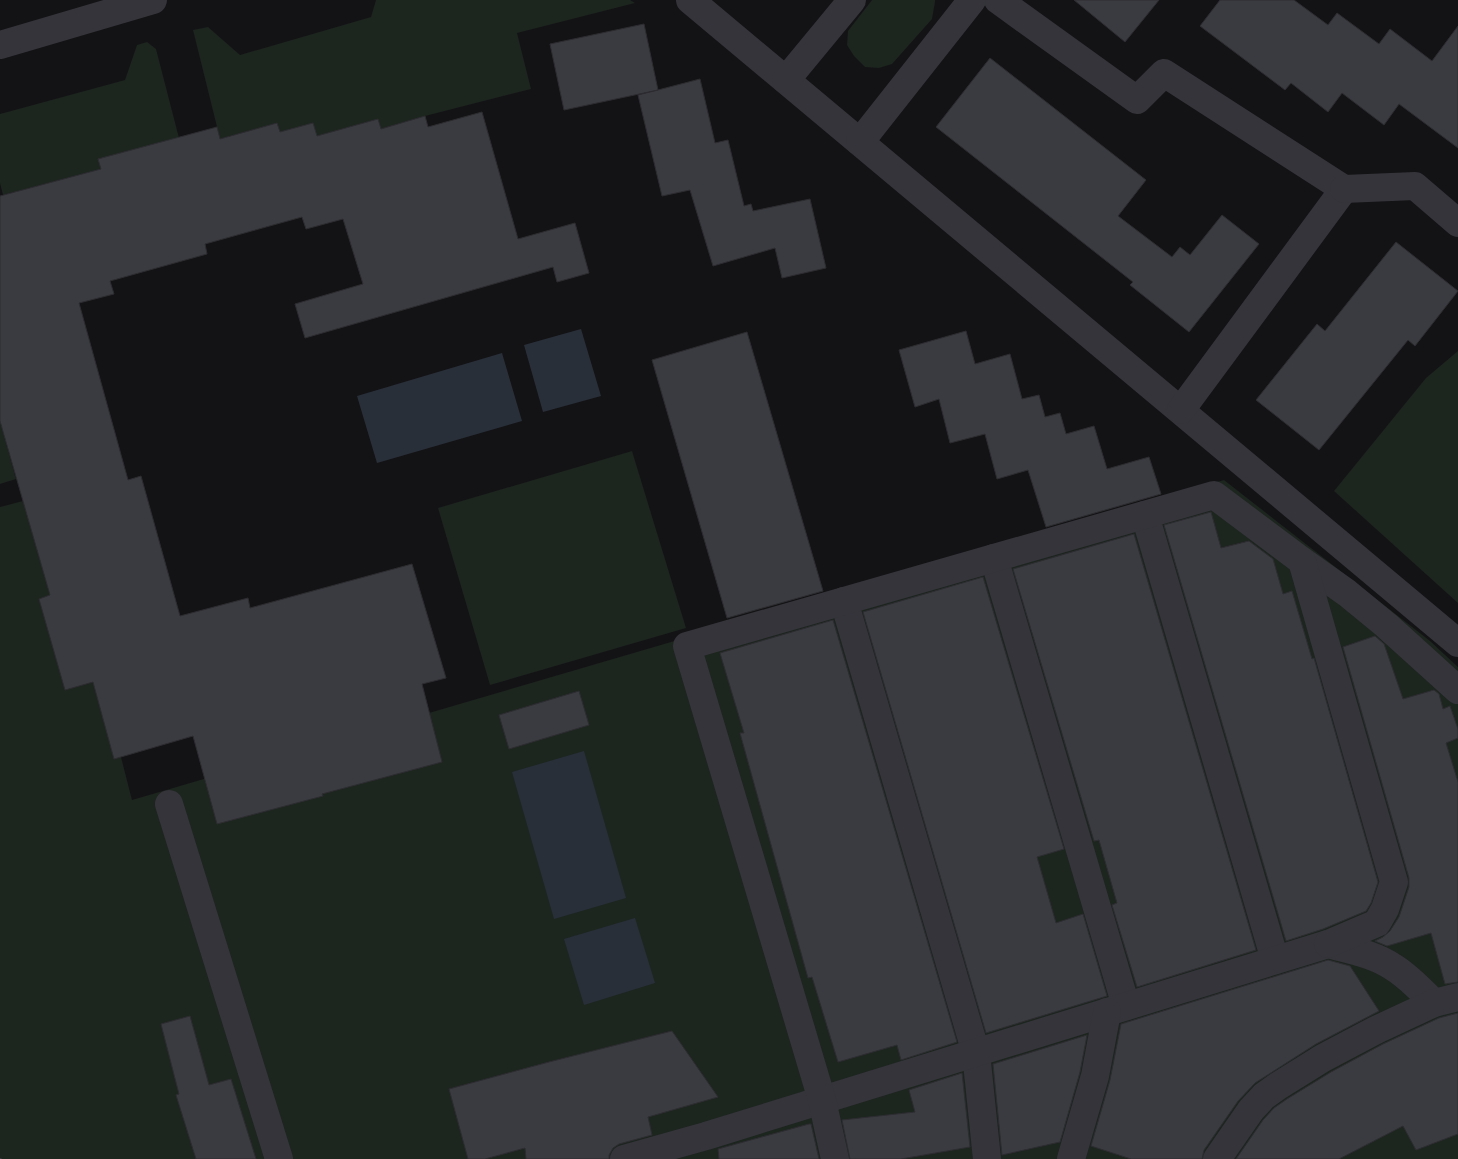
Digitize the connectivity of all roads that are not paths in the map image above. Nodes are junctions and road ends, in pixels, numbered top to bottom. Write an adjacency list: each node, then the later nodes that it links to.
1 (153, 0): 6 (street)
2 (690, 0): 7 (street)
3 (852, 0): 7 (street)
4 (972, 0): 8 (street)
5 (998, 0): 9 (street)
6 (0, 45)
7 (786, 80): 8 (street)
8 (860, 142): 11 (street)
9 (1344, 189): 10 (street); 11 (street)
10 (1458, 223)
11 (1181, 410): 16 (street)
12 (1145, 516): 13 (street); 14 (street); 20 (street)
13 (994, 558): 15 (street); 22 (street)
14 (1302, 561): 17 (street); 19 (street)
15 (844, 601): 23 (street); 24 (street)
16 (1458, 643)
17 (1458, 690)
18 (169, 804): 26 (street)
19 (1328, 944): 20 (street); 21 (street)
20 (1275, 960): 22 (street)
21 (1446, 1000): 31 (street)
22 (1117, 1009): 23 (street); 30 (street)
23 (976, 1053): 24 (street); 29 (street)
24 (822, 1100): 25 (street); 28 (street)
25 (699, 1148): 27 (street)
26 (279, 1159)
27 (624, 1159)
28 (835, 1159)
29 (987, 1159)
30 (1071, 1159)
31 (1218, 1159)

